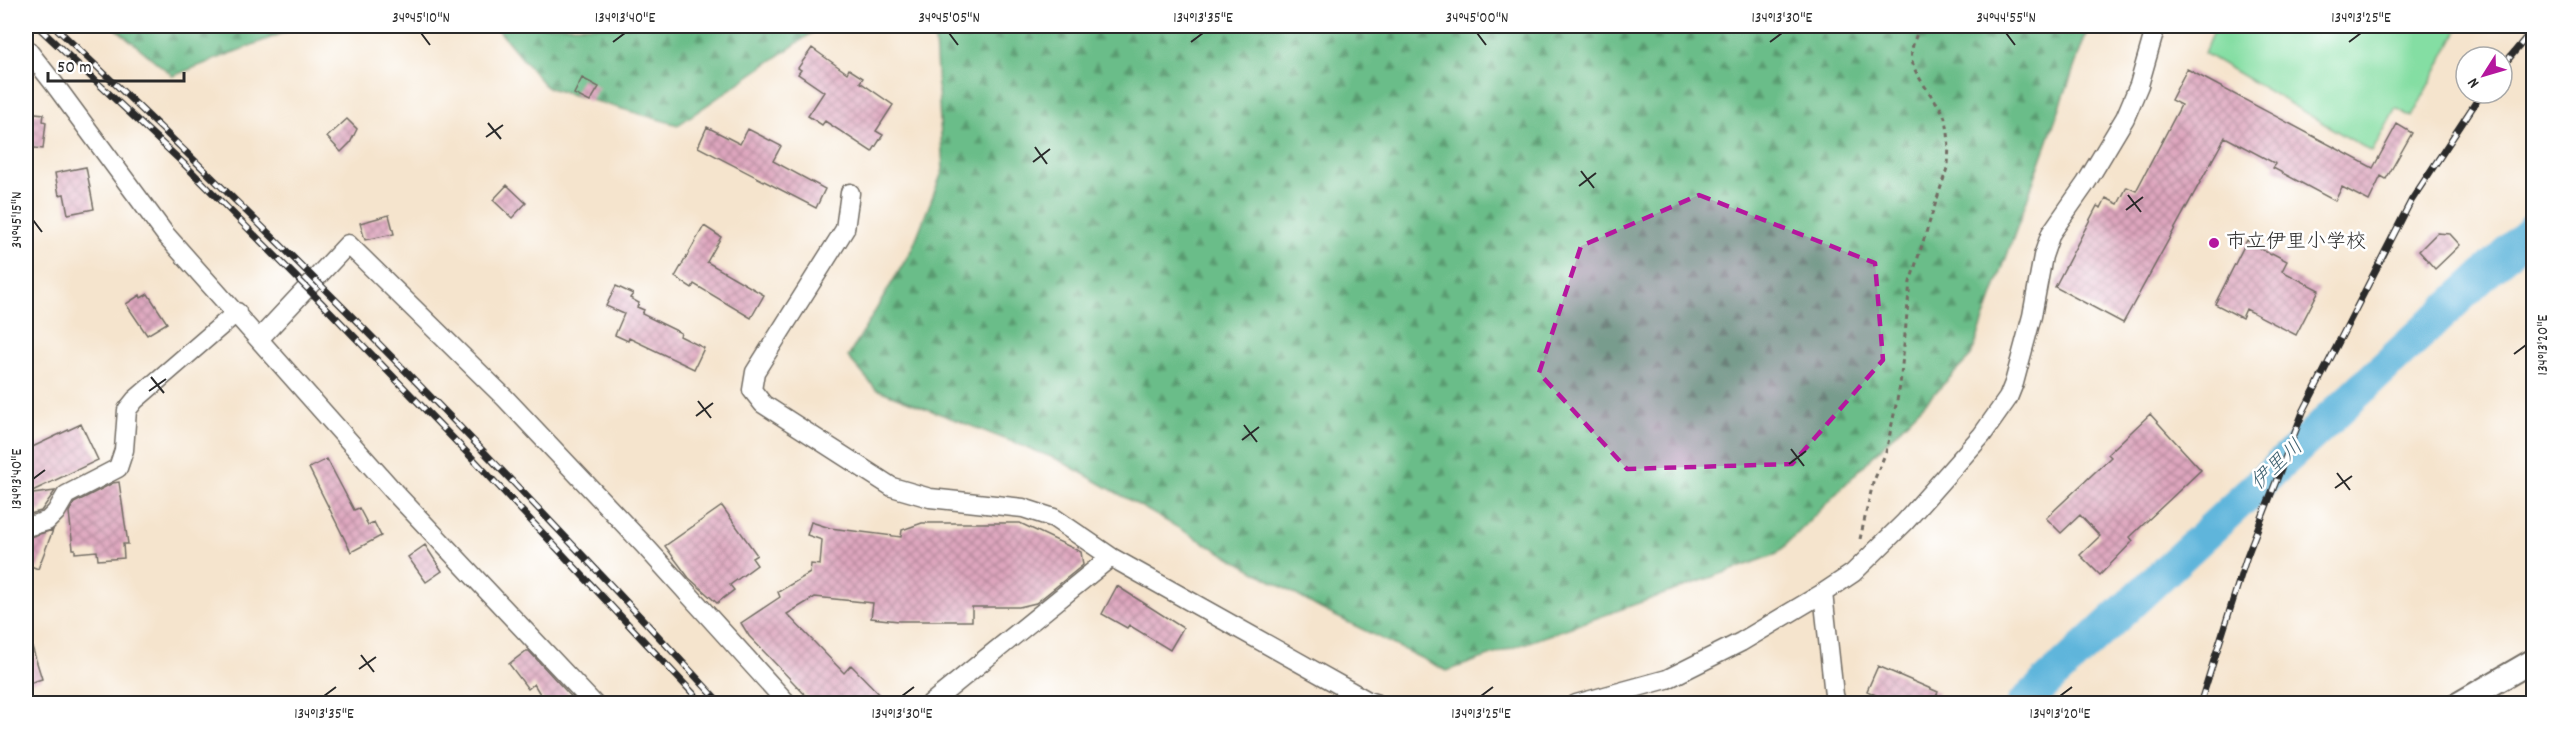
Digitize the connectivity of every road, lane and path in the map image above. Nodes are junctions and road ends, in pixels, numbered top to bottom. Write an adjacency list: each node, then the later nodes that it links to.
1 (1921, 26): 8 (path)
2 (2156, 26): 10 (street)
3 (26, 48): 5 (street)
4 (850, 193): 9 (street)
5 (237, 312): 6 (street); 7 (street)
6 (260, 338): 14 (street); 15 (street)
7 (26, 526)
8 (1860, 539)
9 (1111, 556): 13 (street); 16 (street)
10 (1823, 593): 17 (street); 18 (street)
11 (2534, 660): 12 (main road)
12 (2481, 697): 19 (main road)
13 (1370, 703)
14 (594, 704)
15 (788, 704)
16 (930, 704)
17 (1576, 704)
18 (1837, 704)
19 (2458, 704)

